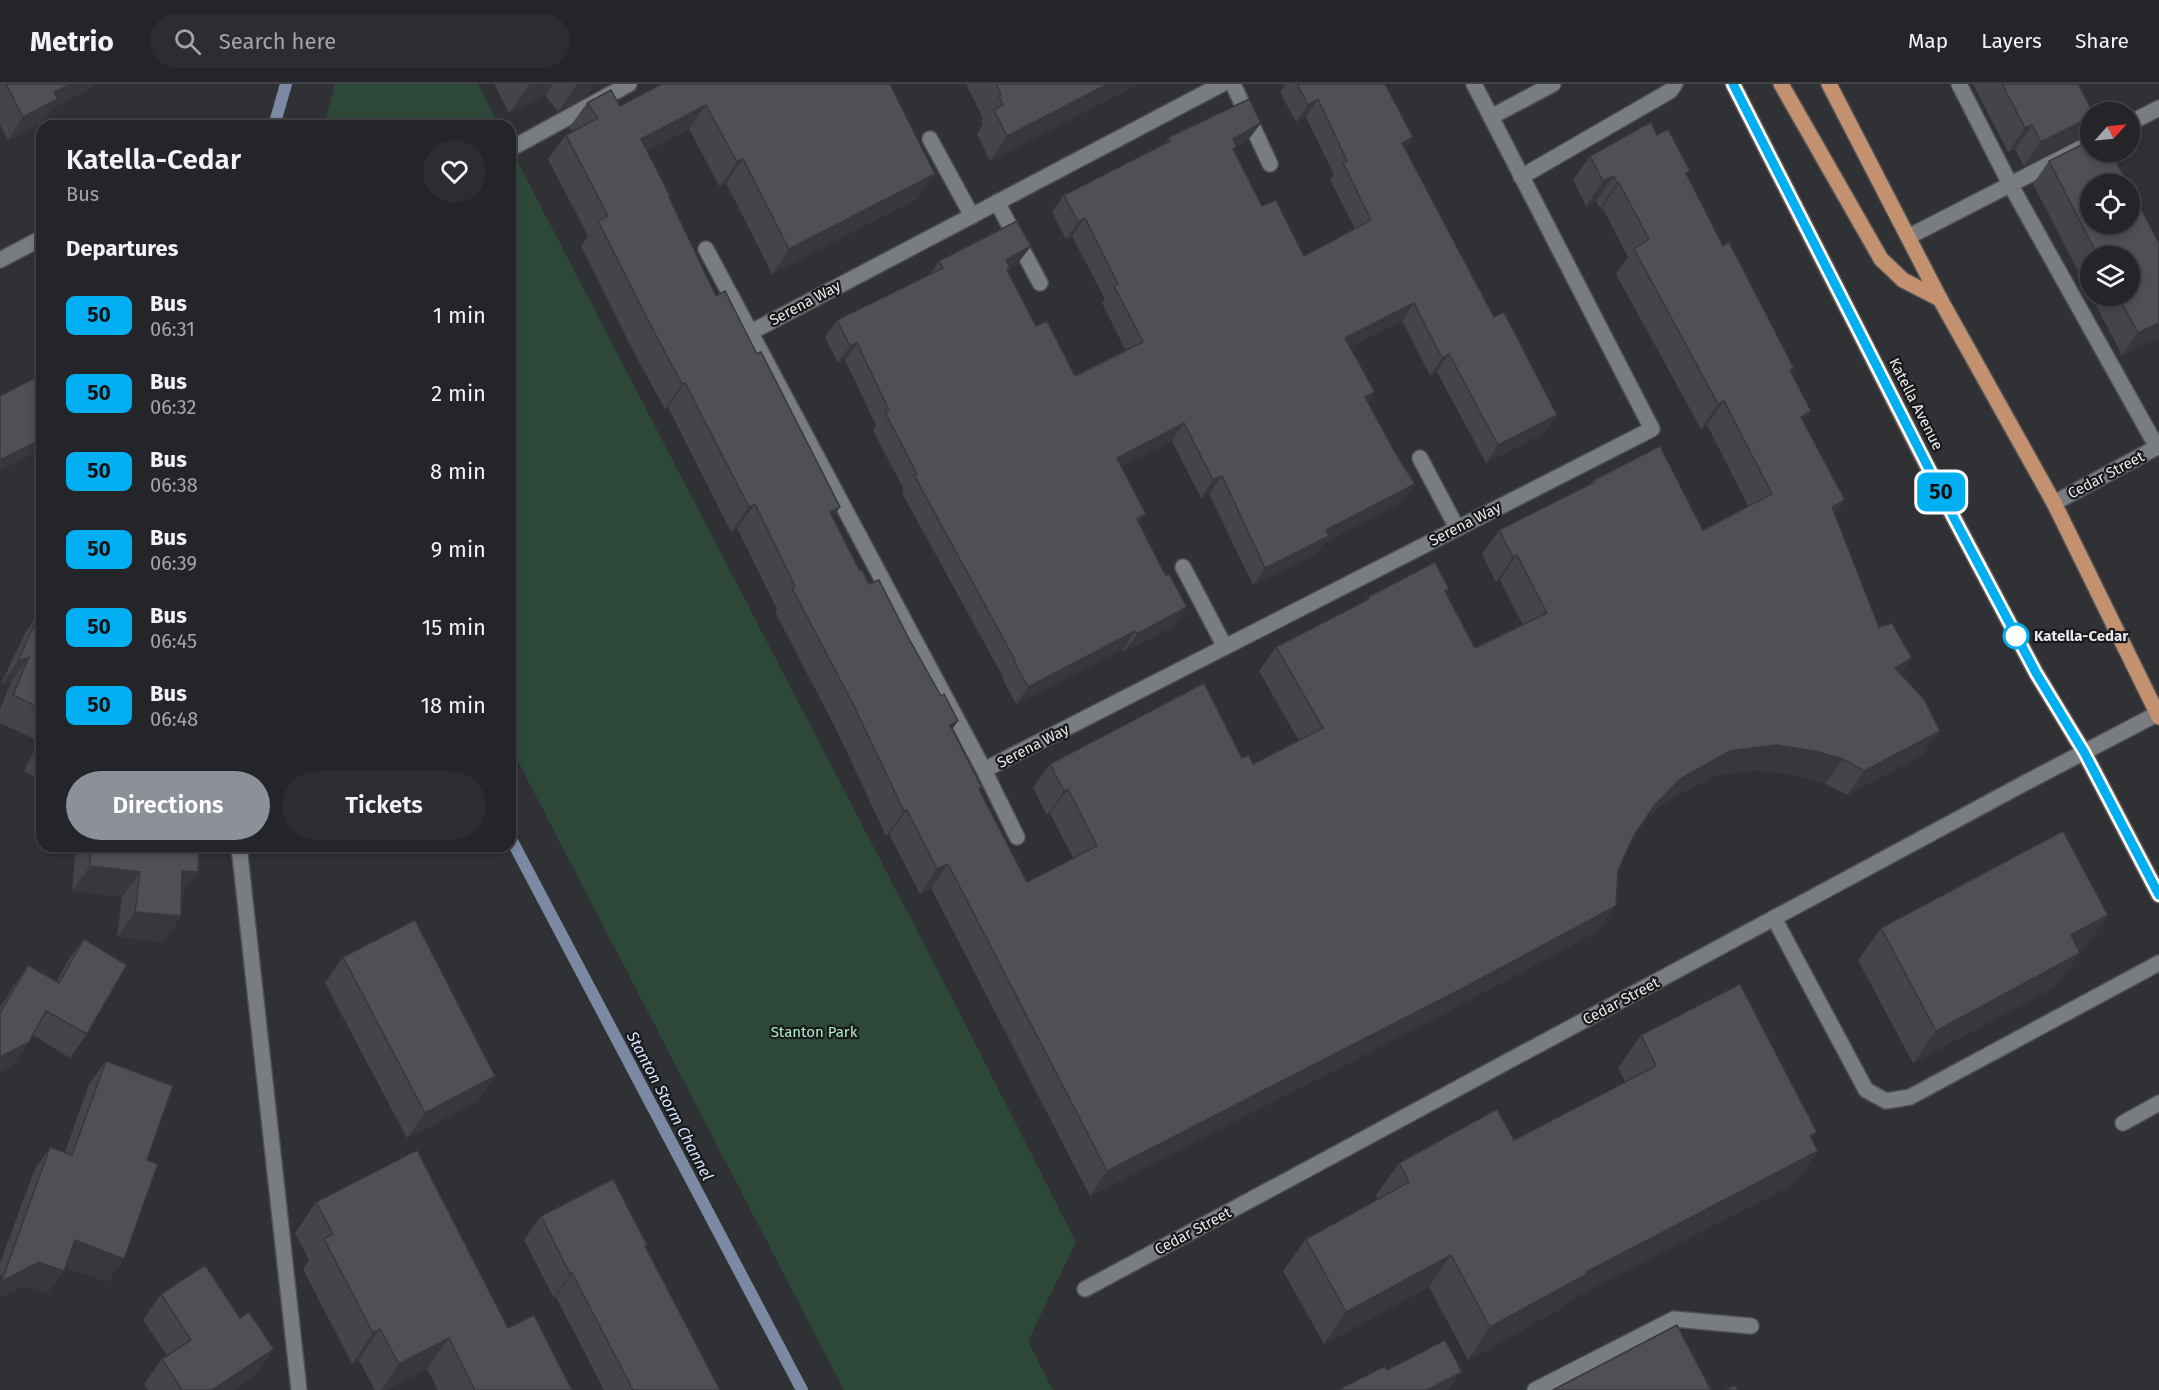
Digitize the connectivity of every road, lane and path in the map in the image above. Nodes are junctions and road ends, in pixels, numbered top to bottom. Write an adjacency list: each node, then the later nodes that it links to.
1 (629, 84): 16 (street)
2 (1222, 84): 11 (street, Serena Way)
3 (1233, 84): 18 (street)
4 (1474, 84): 13 (street, Serena Way)
5 (1553, 84): 13 (street)
6 (1676, 84): 19 (street)
7 (1733, 84): 37 (main road, Katella Avenue)
8 (1781, 84): 28 (main road)
9 (1828, 84): 23 (main road)
10 (1959, 84): 20 (street)
11 (1195, 90): 21 (street, Serena Way)
12 (2159, 108): 14 (street)
13 (1491, 117): 19 (street, Serena Way)
14 (2140, 118)
15 (930, 139): 22 (street)
16 (516, 146)
17 (2080, 149): 20 (street)
18 (1270, 164)
19 (1521, 177): 33 (street, Serena Way)
20 (2010, 184): 23 (street); 30 (street)
21 (997, 202): 22 (street, Serena Way); 27 (street)
22 (972, 216): 29 (street, Serena Way)
23 (1908, 237): 28 (main road)
24 (36, 241): 26 (street)
25 (706, 249): 29 (street)
26 (0, 260)
27 (1040, 284)
28 (1940, 299): 32 (main road)
29 (751, 332): 38 (street, Serena Way)
30 (2158, 447): 32 (street, Cedar Street)
31 (1420, 458): 33 (street)
32 (2054, 503): 36 (main road)
33 (1457, 528): 35 (street, Serena Way)
34 (1183, 567): 35 (street)
35 (1225, 647): 38 (street, Serena Way)
36 (2158, 715): 37 (street, Cedar Street)
37 (2084, 752): 41 (main road, Katella Avenue); 42 (street, Cedar Street)
38 (984, 770): 39 (street)
39 (1017, 837)
40 (240, 852): 48 (street)
41 (2159, 895)
42 (1774, 918): 43 (street); 46 (street, Cedar Street)
43 (2159, 963)
44 (2159, 1103): 45 (street)
45 (2123, 1123)
46 (1085, 1289)
47 (1751, 1326): 49 (street)
48 (299, 1390)
49 (1535, 1390)

